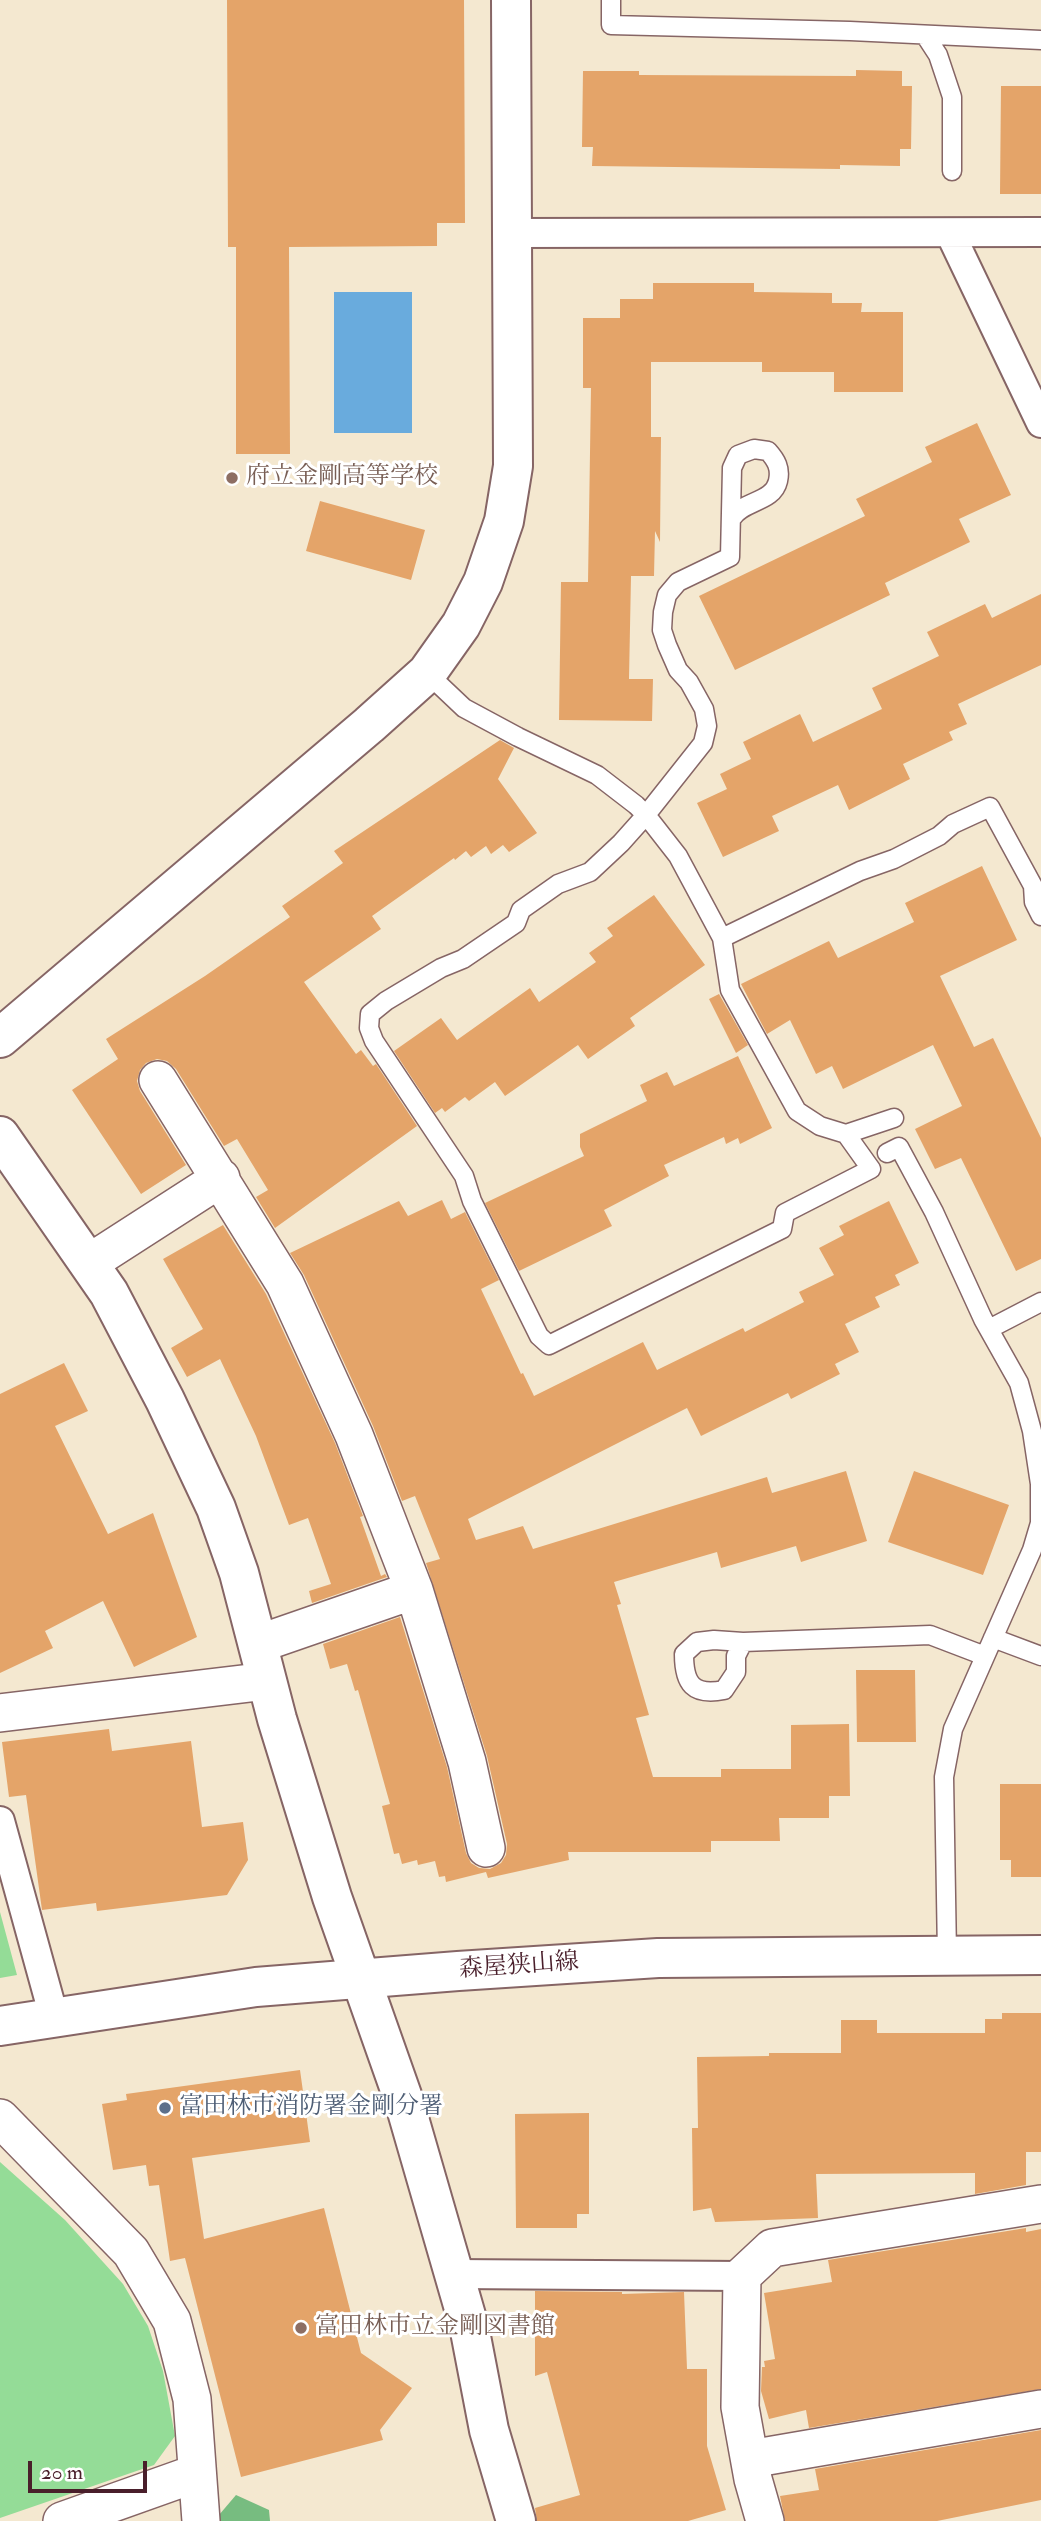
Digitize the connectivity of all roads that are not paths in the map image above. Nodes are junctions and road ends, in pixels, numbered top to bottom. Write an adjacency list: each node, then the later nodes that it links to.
1 (512, 0): 7 (street)
2 (611, 0): 3 (lane)
3 (925, 34): 4 (lane); 5 (lane)
4 (1041, 40)
5 (952, 171)
6 (1041, 232): 8 (street)
7 (513, 233): 8 (street); 11 (street)
8 (950, 233): 9 (street)
9 (1041, 423)
10 (732, 518): 12 (lane)
11 (427, 673): 12 (lane); 16 (street)
12 (646, 815): 15 (lane); 19 (lane)
13 (1037, 886): 14 (lane); 15 (lane)
14 (1041, 916)
15 (722, 937): 19 (lane)
16 (0, 1038)
17 (159, 1080): 22 (street)
18 (894, 1118): 19 (lane)
19 (846, 1134)
20 (0, 1136): 23 (street)
21 (887, 1153): 25 (lane)
22 (220, 1178): 23 (street); 26 (street)
23 (89, 1263): 29 (street)
24 (1041, 1302): 25 (lane)
25 (989, 1329): 27 (lane)
26 (414, 1590): 29 (street); 35 (street)
27 (993, 1638): 30 (lane); 31 (lane)
28 (743, 1642): 30 (lane)
29 (258, 1644): 32 (street)
30 (985, 1656): 36 (lane)
31 (1041, 1656)
32 (267, 1681): 33 (street); 38 (street)
33 (0, 1713)
34 (0, 1821): 39 (street)
35 (486, 1849)
36 (947, 1955): 37 (street, 森屋狭山線); 38 (street, 森屋狭山線)
37 (1041, 1955)
38 (361, 1978): 39 (street, 森屋狭山線); 43 (street)
39 (54, 2017): 40 (street, 森屋狭山線)
40 (0, 2026)
41 (0, 2118): 47 (street)
42 (1041, 2204): 44 (street)
43 (454, 2274): 44 (street); 50 (street)
44 (741, 2276): 46 (street)
45 (1041, 2409): 46 (street)
46 (750, 2459): 51 (street)
47 (197, 2473): 48 (street); 49 (street)
48 (62, 2521)
49 (201, 2521)
50 (516, 2521)
51 (765, 2521)

